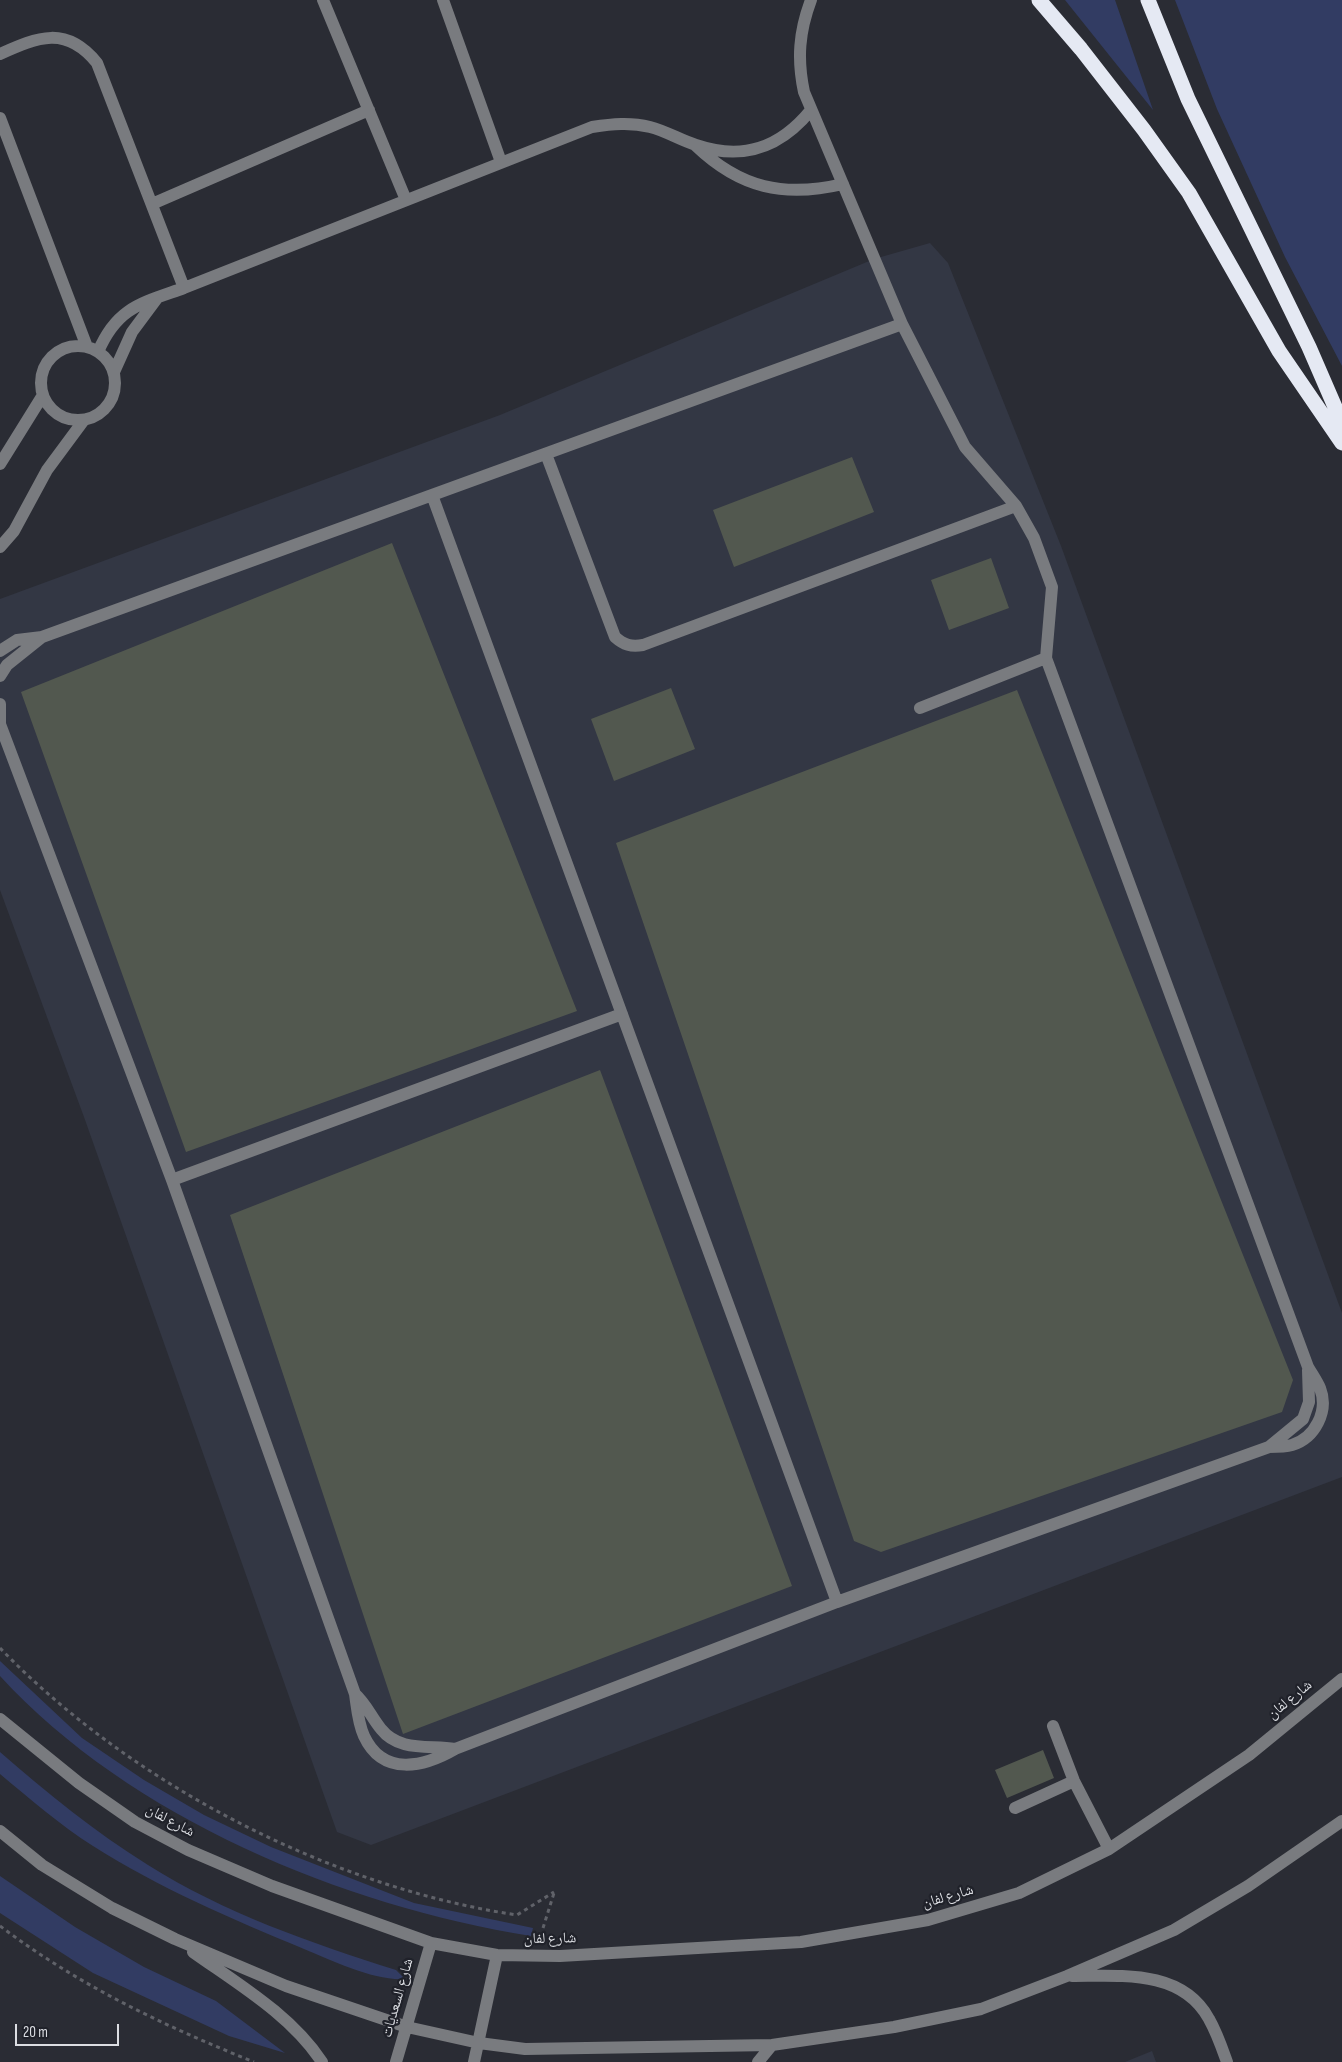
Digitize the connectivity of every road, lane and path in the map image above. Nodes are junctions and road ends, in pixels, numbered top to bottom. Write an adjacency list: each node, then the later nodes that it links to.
1 (323, 0): 7 (street)
2 (443, 0): 11 (street)
3 (811, 0): 8 (street)
4 (1038, 0): 23 (highway)
5 (1148, 0): 22 (highway)
6 (0, 54): 14 (street)
7 (369, 110): 13 (street); 14 (street)
8 (812, 110): 10 (street); 12 (street)
9 (0, 118): 18 (street)
10 (694, 145): 11 (street); 12 (street)
11 (501, 162): 13 (street)
12 (843, 184): 17 (street)
13 (406, 200): 15 (street)
14 (152, 204): 15 (street)
15 (184, 288): 16 (street)
16 (158, 297): 18 (street); 19 (street)
17 (902, 324): 24 (street); 27 (street)
18 (93, 350): 19 (street); 20 (street)
19 (114, 372): 21 (street)
20 (43, 395): 21 (street); 25 (street)
21 (84, 420): 28 (street)
22 (1342, 423)
23 (1342, 443)
24 (546, 454): 26 (street); 27 (street)
25 (0, 464)
26 (432, 495): 29 (street); 36 (street)
27 (1016, 506): 31 (street)
28 (0, 547)
29 (42, 637): 30 (street); 32 (street)
30 (0, 651)
31 (1046, 658): 34 (street); 38 (street)
32 (0, 676)
33 (0, 704): 35 (street)
34 (920, 708)
35 (0, 725): 37 (street)
36 (622, 1014): 37 (street); 38 (street)
37 (172, 1180): 41 (street)
38 (837, 1602): 44 (street)
39 (0, 1648): 51 (path)
40 (1342, 1679): 49 (street, شارع لفان)
41 (355, 1694): 44 (street); 44 (street)
42 (0, 1719): 53 (street, شارع لفان)
43 (1053, 1726): 45 (street)
44 (455, 1748)
45 (1074, 1781): 46 (street); 49 (street)
46 (1015, 1808)
47 (1342, 1821): 55 (street)
48 (0, 1831): 52 (street)
49 (1109, 1849): 54 (street, شارع لفان)
50 (0, 1926): 59 (path)
51 (544, 1928)
52 (175, 1939): 56 (street); 60 (street)
53 (432, 1943): 54 (street, شارع لفان); 56 (street, شارع السعديات)
54 (497, 1955): 57 (street)
55 (1068, 1976): 58 (street); 64 (street)
56 (407, 2027): 57 (street); 61 (street, شارع السعديات)
57 (479, 2043): 58 (street); 62 (street)
58 (772, 2045): 63 (street)
59 (254, 2062)
60 (322, 2062)
61 (396, 2062)
62 (474, 2062)
63 (758, 2062)
64 (1227, 2062)

